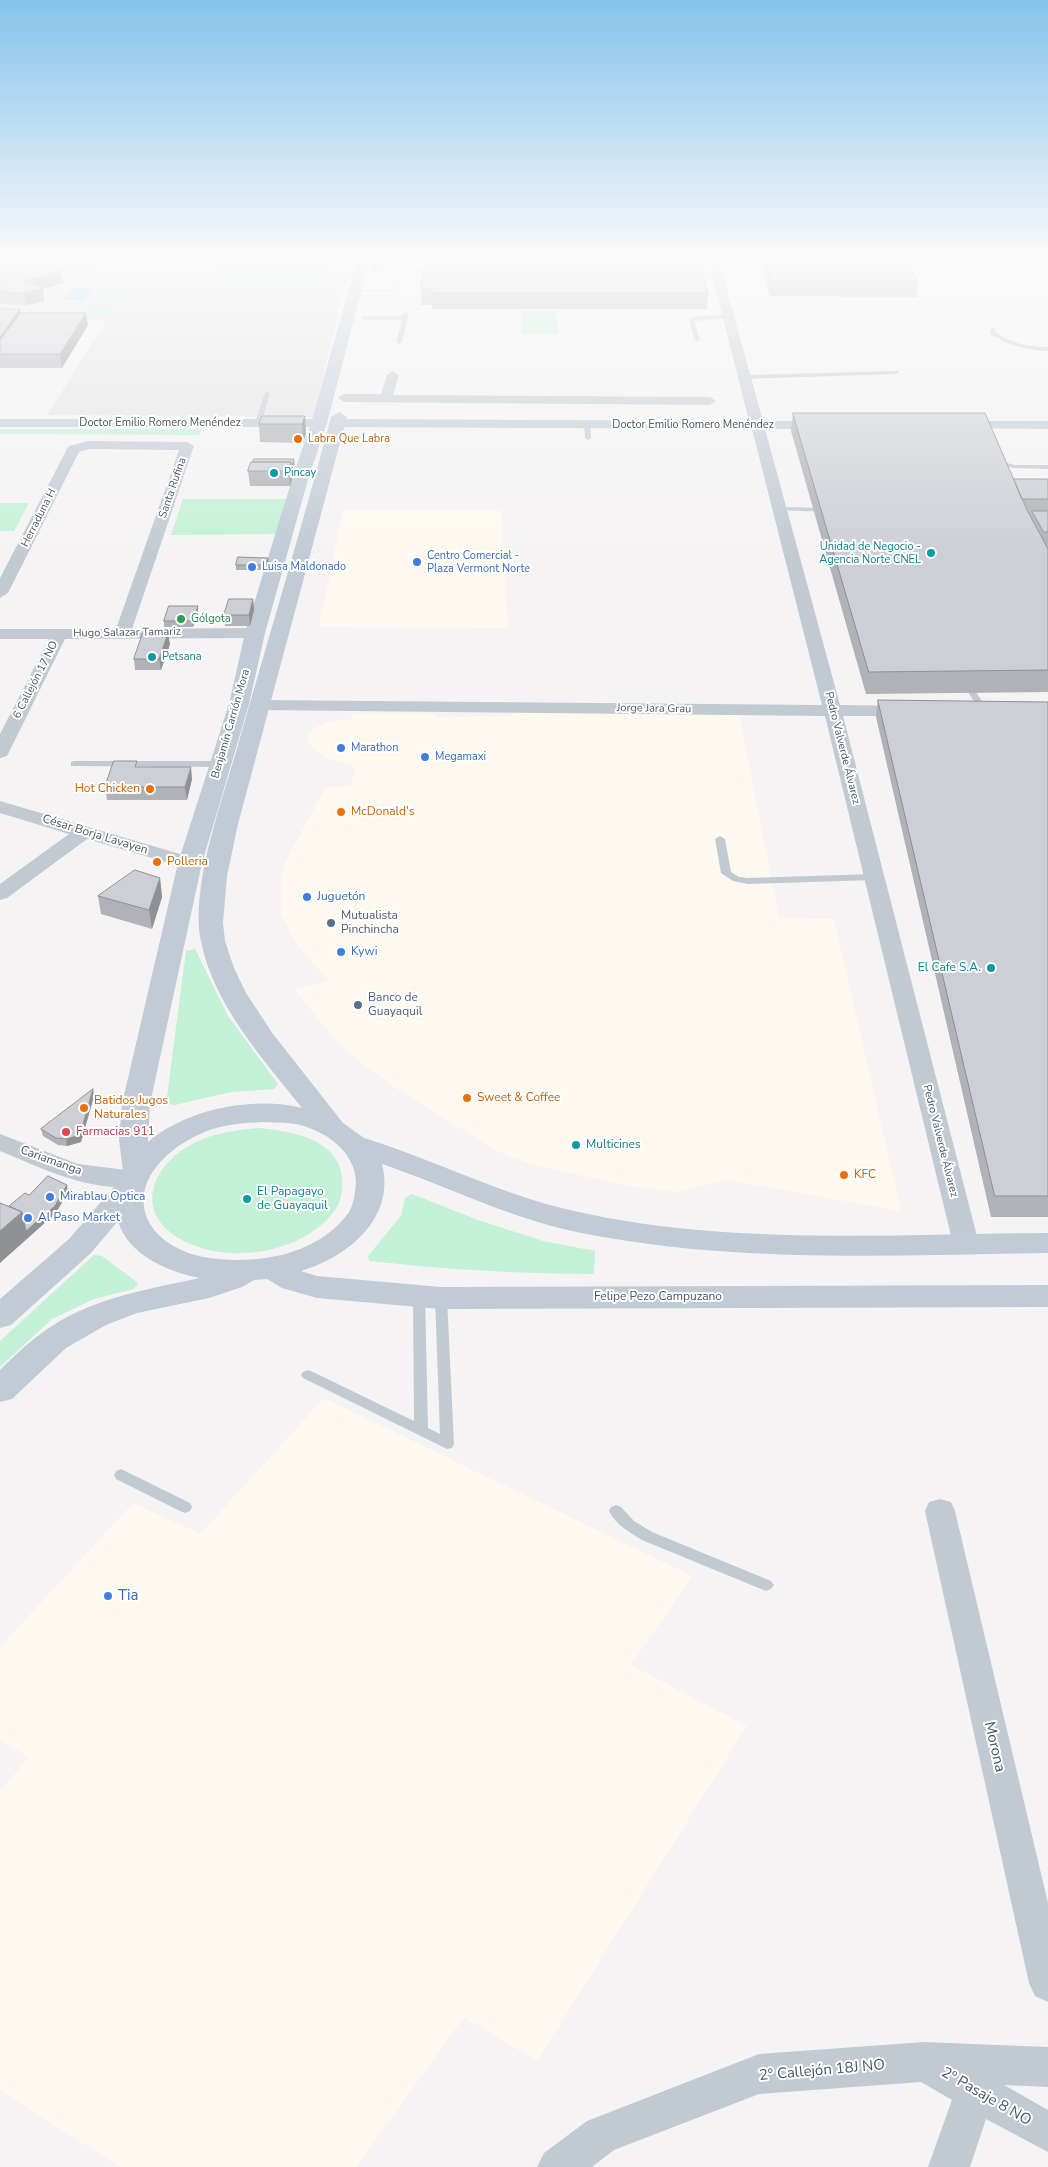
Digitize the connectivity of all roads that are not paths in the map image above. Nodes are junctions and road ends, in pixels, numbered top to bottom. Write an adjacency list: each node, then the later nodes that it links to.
1 (339, 355): 12 (main road, Benjamín Carrión Mora)
2 (740, 355): 5 (street, Pedro Valverde Álvarez)
3 (896, 372): 5 (lane)
4 (393, 375): 8 (street)
5 (746, 377): 14 (street, Pedro Valverde Álvarez)
6 (346, 391): 8 (street); 13 (main road, Benjamín Carrión Mora)
7 (267, 393): 11 (lane)
8 (386, 398): 9 (street)
9 (710, 400)
10 (0, 423): 11 (street, Doctor Emilio Romero Menéndez)
11 (258, 423): 12 (street, Doctor Emilio Romero Menéndez)
12 (319, 423): 25 (main road, Benjamín Carrión Mora)
13 (337, 423): 14 (street, Doctor Emilio Romero Menéndez); 29 (main road, Benjamín Carrión Mora)
14 (757, 425): 15 (street, Doctor Emilio Romero Menéndez); 21 (street, Pedro Valverde Álvarez)
15 (834, 425)
16 (948, 425): 17 (street)
17 (1048, 425)
18 (994, 443): 20 (lane)
19 (80, 446): 23 (street, Herraduna H); 24 (street, Santa Rufina)
20 (1048, 467)
21 (780, 510): 22 (lane); 30 (street, Pedro Valverde Álvarez)
22 (832, 510)
23 (0, 593)
24 (123, 632): 25 (street, Hugo Salazar Tamariz); 27 (street, Hugo Salazar Tamariz)
25 (255, 633): 37 (main road, Benjamín Carrión Mora)
26 (0, 634): 27 (street, Hugo Salazar Tamariz)
27 (58, 635): 35 (street, 6 Callejón 17 NO)
28 (969, 666): 33 (lane)
29 (260, 705): 30 (street, Jorge Jara Grau); 44 (main road, Benjamín Carrión Mora)
30 (833, 710): 31 (street, Jorge Jara Grau); 42 (street, Pedro Valverde Álvarez)
31 (927, 711)
32 (965, 711): 33 (street)
33 (984, 711): 34 (street)
34 (1003, 711)
35 (0, 752)
36 (74, 764): 37 (lane)
37 (220, 764): 41 (main road, Benjamín Carrión Mora)
38 (0, 807): 39 (street, César Borja Lavayen)
39 (85, 831): 41 (street, César Borja Lavayen); 43 (street)
40 (720, 839): 42 (lane)
41 (190, 863): 47 (main road, Benjamín Carrión Mora)
42 (874, 877): 49 (street, Pedro Valverde Álvarez)
43 (0, 894)
44 (332, 1127): 46 (main road); 47 (main road)
45 (0, 1142): 47 (street, Cariamanga)
46 (356, 1145): 49 (main road); 50 (main road)
47 (133, 1179): 50 (main road, Benjamín Carrión Mora); 53 (main road)
48 (1048, 1243): 49 (main road)
49 (966, 1244)
50 (261, 1270): 52 (main road, Felipe Pezo Campuzano); 55 (main road)
51 (1048, 1296): 52 (main road, Felipe Pezo Campuzano)
52 (430, 1297): 56 (lane); 56 (lane)
53 (0, 1317)
54 (308, 1375): 56 (lane)
55 (0, 1390)
56 (421, 1431)
57 (121, 1474): 58 (lane)
58 (185, 1507)
59 (940, 1510): 62 (street, Morona)
60 (616, 1512): 61 (lane)
61 (766, 1585)
62 (1048, 1982)
63 (924, 2062): 64 (street, 2º Callejón 18J NO); 65 (street, 2º Pasaje 8 NO); 67 (street, 2º Callejón 18J NO)
64 (1048, 2067)
65 (975, 2092): 66 (street, 2º Pasaje 8 NO); 68 (street)
66 (1048, 2132)
67 (558, 2167)
68 (949, 2167)

